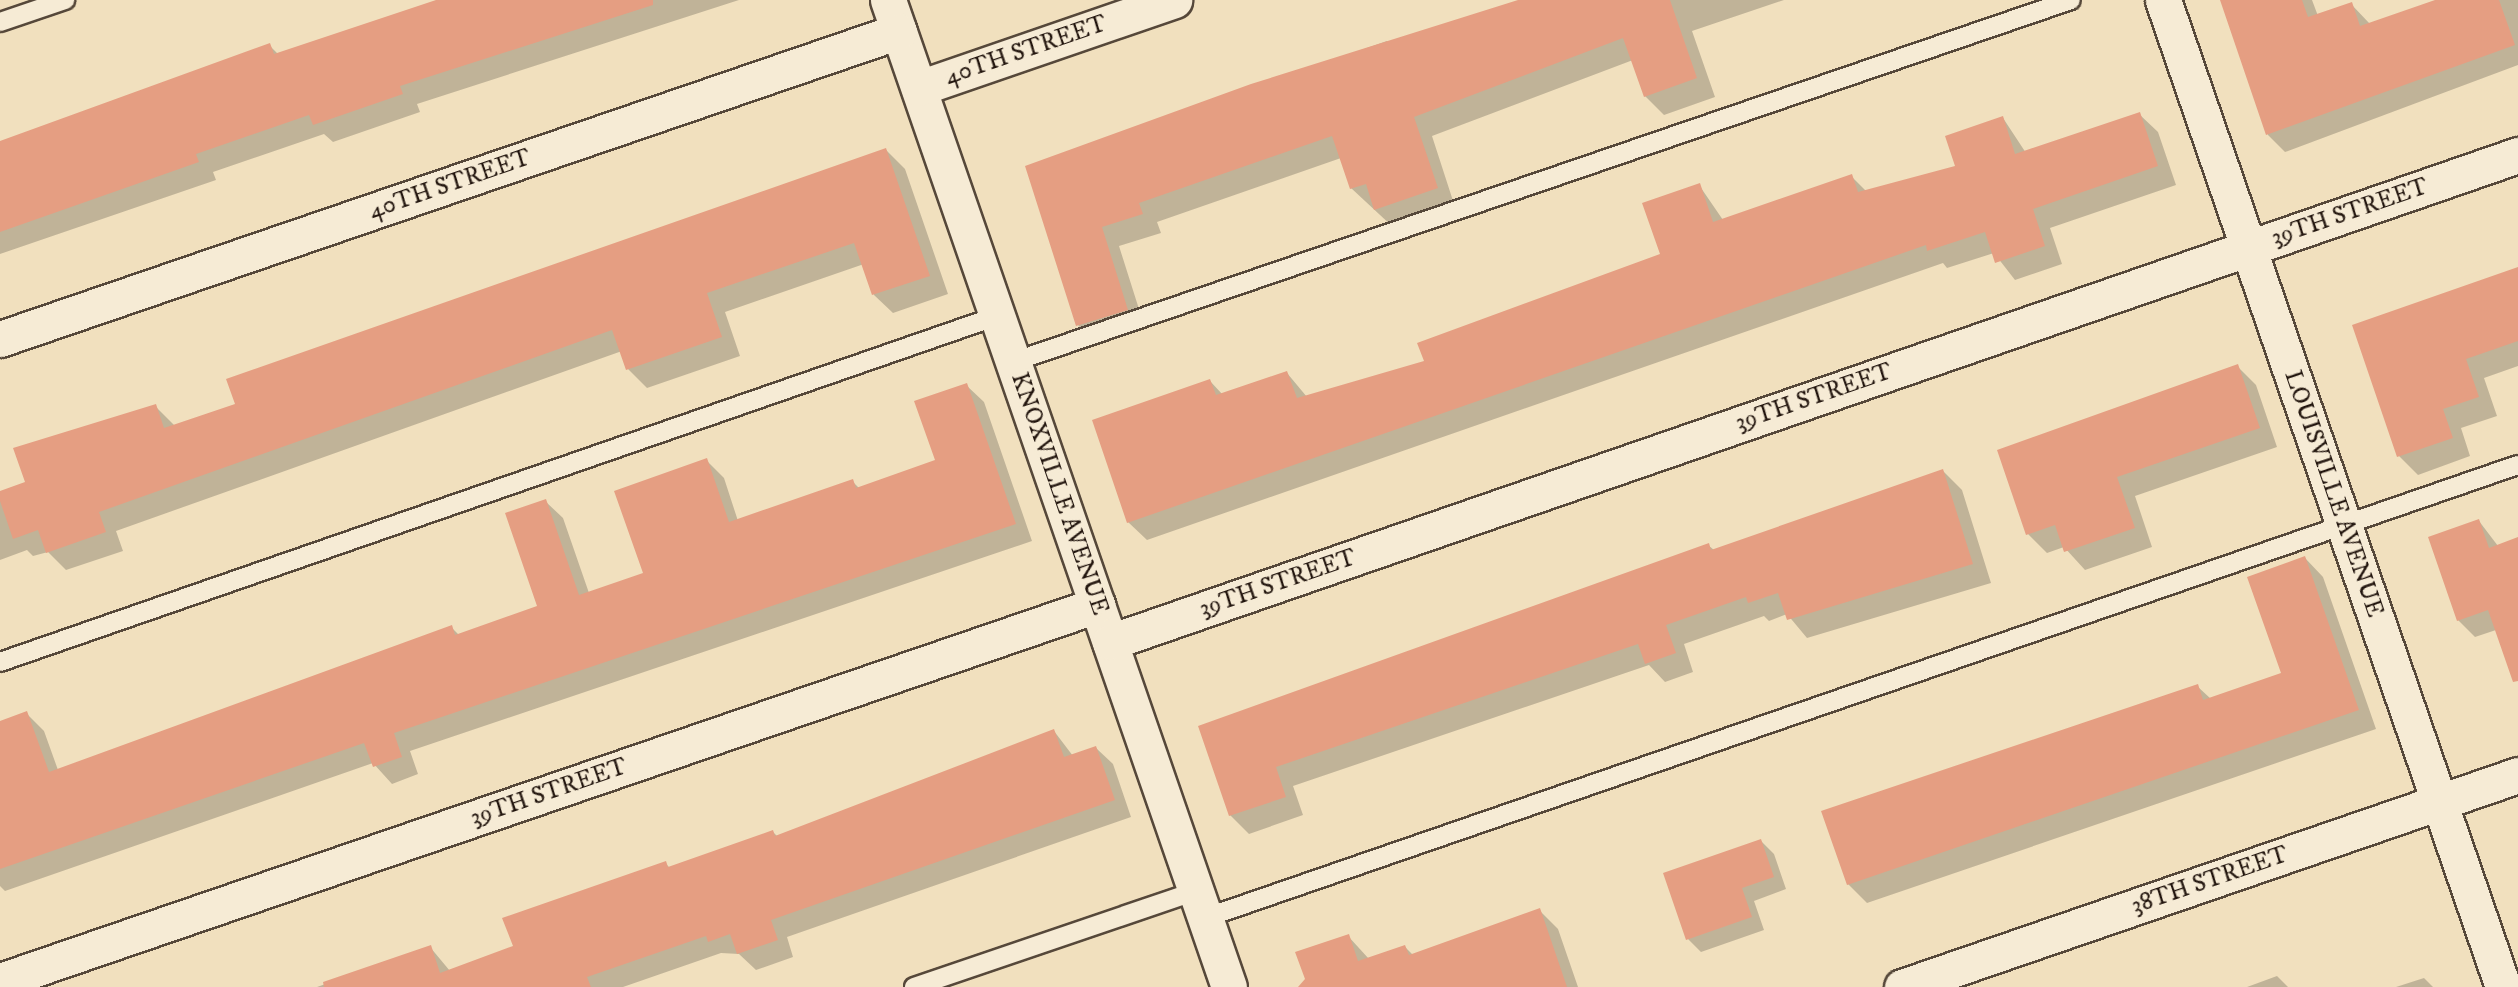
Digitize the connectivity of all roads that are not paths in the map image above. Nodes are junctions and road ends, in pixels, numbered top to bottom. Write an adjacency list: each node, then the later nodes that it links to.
1 (65, 0): 6 (lane)
2 (1174, 0): 7 (street, 40TH STREET)
3 (2071, 0): 12 (lane)
4 (2163, 0): 9 (street, LOUISVILLE AVENUE)
5 (894, 15): 7 (street, KNOXVILLE AVENUE); 11 (street, 40TH STREET)
6 (0, 22)
7 (919, 88): 10 (street, KNOXVILLE AVENUE)
8 (2518, 155): 9 (street, 39TH STREET)
9 (2248, 248): 14 (street, LOUISVILLE AVENUE); 16 (street, 39TH STREET)
10 (998, 316): 12 (street, KNOXVILLE AVENUE); 17 (lane)
11 (0, 339)
12 (1013, 362): 15 (street, KNOXVILLE AVENUE)
13 (2518, 465): 14 (lane)
14 (2344, 525): 19 (street, LOUISVILLE AVENUE); 20 (lane)
15 (1097, 605): 16 (street, KNOXVILLE AVENUE); 21 (street, 39TH STREET)
16 (1110, 642): 20 (street, KNOXVILLE AVENUE)
17 (0, 662)
18 (2518, 775): 19 (street, 38TH STREET)
19 (2439, 802): 24 (street, 38TH STREET); 25 (street, LOUISVILLE AVENUE)
20 (1201, 905): 22 (lane); 23 (street, KNOXVILLE AVENUE)
21 (0, 981)
22 (914, 987)
23 (1229, 987)
24 (1902, 987)
25 (2503, 987)

